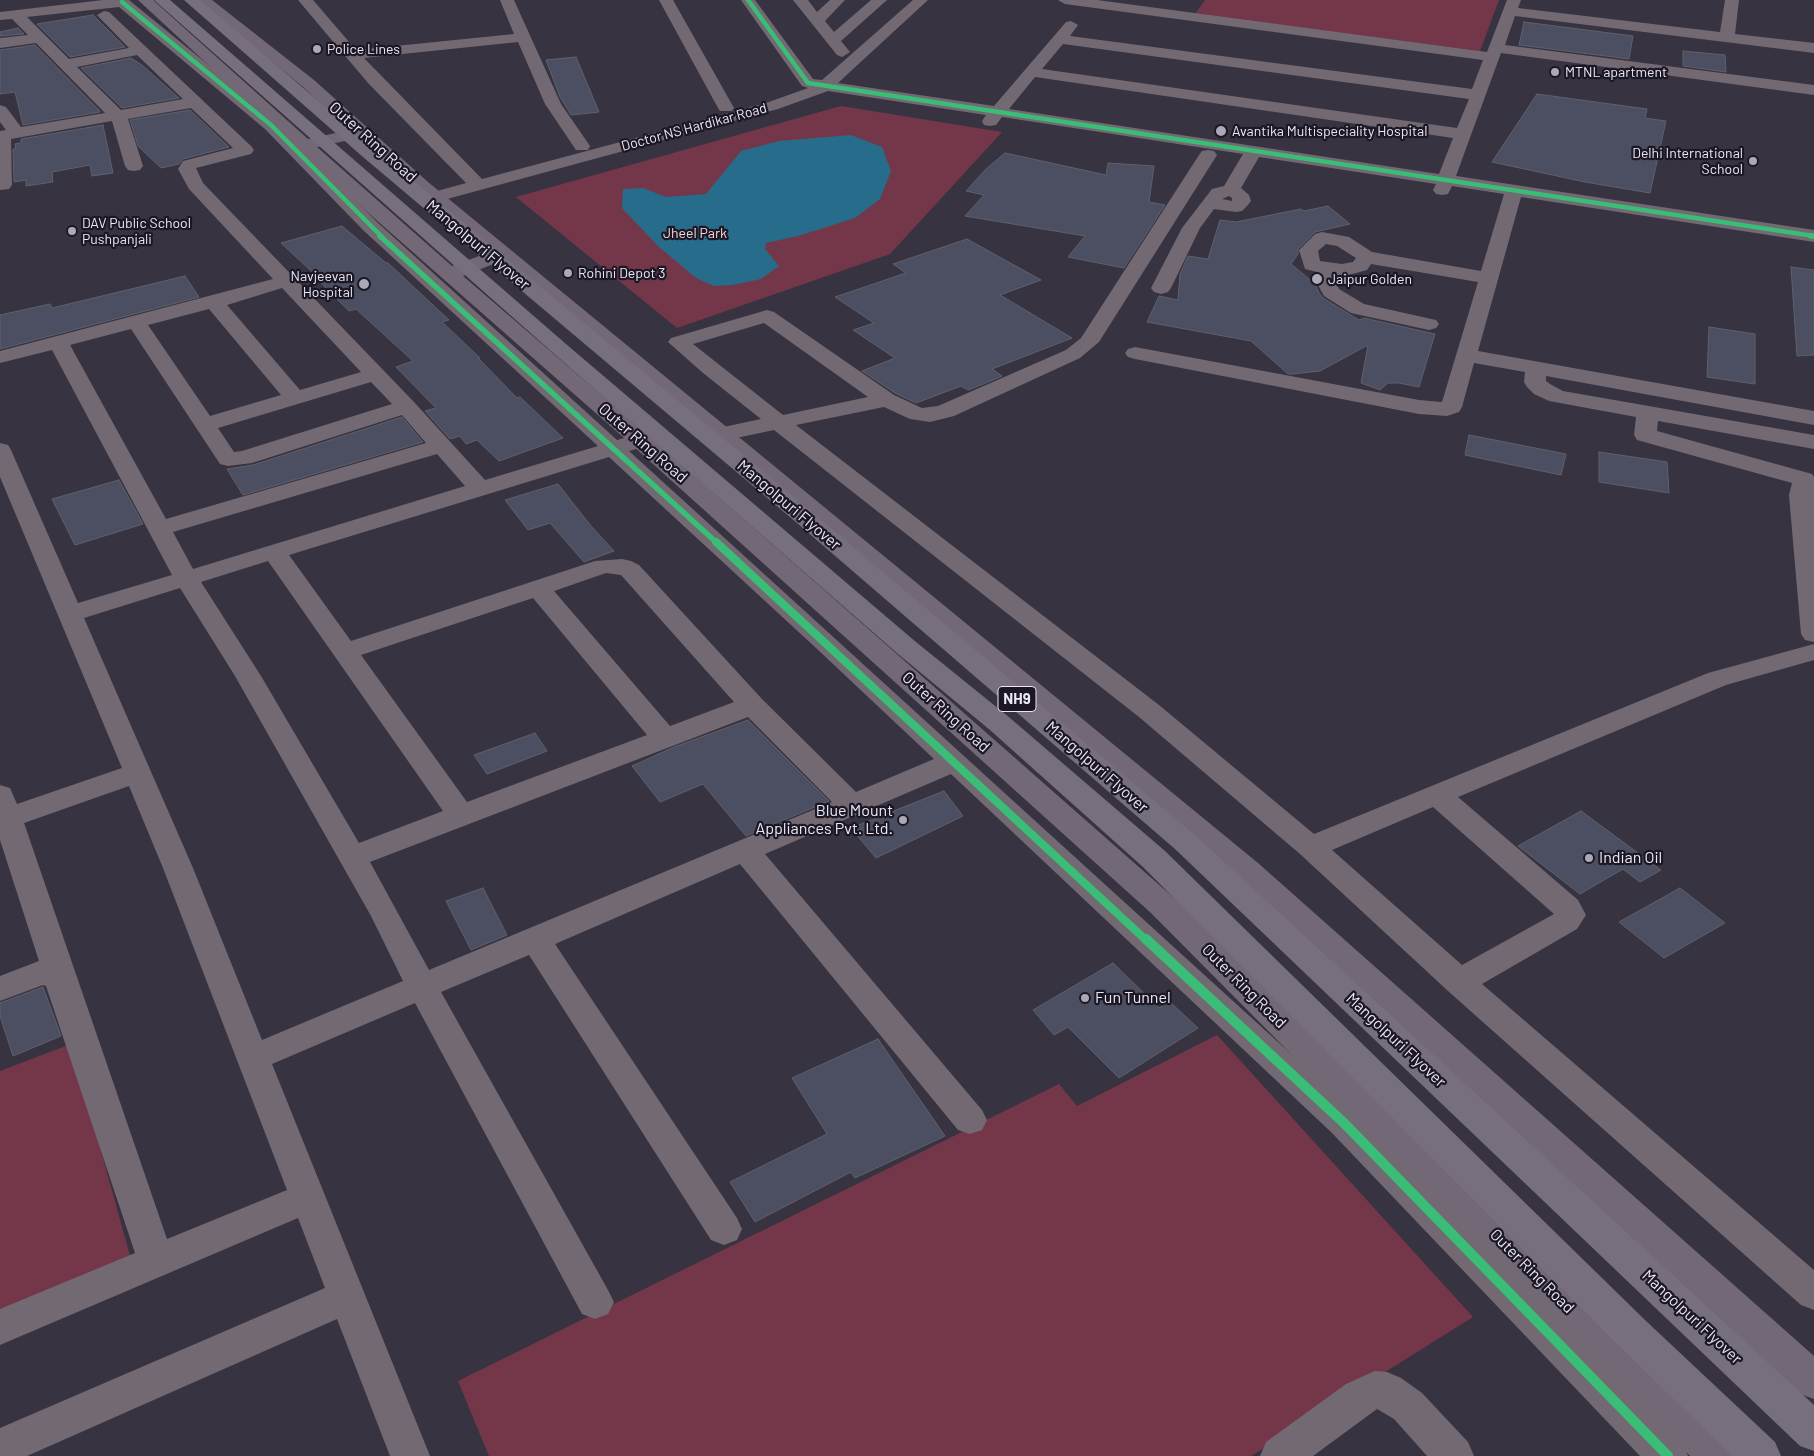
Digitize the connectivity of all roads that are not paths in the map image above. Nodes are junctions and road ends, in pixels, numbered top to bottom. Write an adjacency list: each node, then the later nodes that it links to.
1 (75, 0): 20 (street)
2 (161, 0): 136 (highway, Mangolpuri Flyover / NH9)
3 (191, 0): 129 (highway, Mangolpuri Flyover / NH9)
4 (203, 0): 24 (main road, Outer Ring Road)
5 (305, 0): 35 (street)
6 (507, 0): 25 (street)
7 (666, 0): 44 (street)
8 (748, 0): 39 (street)
9 (800, 0): 23 (street)
10 (838, 0): 23 (street)
11 (880, 0): 31 (street)
12 (901, 0): 31 (street, Doctor NS Hardikar Road)
13 (921, 0): 39 (street, Doctor NS Hardikar Road)
14 (1065, 0): 17 (street)
15 (1197, 0): 22 (street)
16 (1732, 0): 26 (street)
17 (1090, 3): 22 (street); 28 (street)
18 (128, 4): 21 (street); 30 (main road, Outer Ring Road); 33 (street); 91 (street)
19 (1512, 5): 26 (street); 34 (street)
20 (0, 12)
21 (8, 16): 27 (street)
22 (1184, 16): 34 (street)
23 (816, 20): 31 (street)
24 (246, 34): 30 (main road); 48 (main road, Outer Ring Road)
25 (524, 37): 35 (street); 52 (street)
26 (1727, 37): 32 (street)
27 (39, 38): 29 (street); 36 (street)
28 (1059, 38): 37 (street); 38 (street)
29 (0, 43)
30 (195, 46): 51 (main road, Outer Ring Road)
31 (838, 47): 39 (street, Doctor NS Hardikar Road)
32 (1814, 48)
33 (141, 50): 36 (street); 42 (street)
34 (1494, 52): 40 (street); 41 (street)
35 (352, 55): 56 (street)
36 (67, 64): 46 (street)
37 (1291, 70): 41 (street); 43 (street)
38 (1031, 72): 43 (street); 47 (street)
39 (810, 88): 44 (street, Doctor NS Hardikar Road); 47 (street); 56 (street, Doctor NS Hardikar Road)
40 (1814, 90)
41 (1478, 95): 49 (street)
42 (195, 102): 46 (street); 68 (street)
43 (1271, 106): 49 (street)
44 (726, 108): 52 (street, Doctor NS Hardikar Road)
45 (0, 110): 50 (street)
46 (120, 116): 50 (street); 55 (street)
47 (993, 117): 53 (street); 54 (street)
48 (362, 132): 51 (main road); 59 (main road, Outer Ring Road)
49 (1463, 134): 58 (street)
50 (7, 135): 57 (street)
51 (304, 144): 66 (main road, Outer Ring Road)
52 (582, 146): 56 (street, Doctor NS Hardikar Road)
53 (1208, 155): 54 (street); 81 (street)
54 (1251, 157): 58 (street); 69 (street)
55 (134, 166)
56 (474, 180): 59 (street, Doctor NS Hardikar Road)
57 (4, 185)
58 (1444, 185): 60 (street)
59 (429, 192): 63 (main road, Outer Ring Road)
60 (1513, 197): 61 (street); 62 (street); 67 (street)
61 (1814, 236)
62 (1814, 247)
63 (504, 254): 66 (main road); 87 (main road, Outer Ring Road)
64 (1366, 256): 65 (street); 65 (street); 67 (street)
65 (1342, 270): 72 (street)
66 (449, 274): 88 (main road, Outer Ring Road)
67 (1489, 278): 74 (street)
68 (286, 281): 70 (street); 78 (street)
69 (1161, 288)
70 (214, 302): 71 (street); 79 (street)
71 (137, 323): 73 (street); 86 (street)
72 (1429, 324)
73 (58, 342): 76 (street); 95 (street)
74 (1469, 347): 75 (street); 77 (street); 80 (street)
75 (1135, 353)
76 (0, 357)
77 (1536, 368): 83 (street); 84 (street)
78 (375, 374): 79 (street); 82 (street)
79 (295, 398): 86 (street)
80 (1814, 399)
81 (886, 400): 85 (street); 85 (street)
82 (406, 407): 86 (street); 90 (street)
83 (1648, 412): 89 (street); 93 (street)
84 (1814, 418)
85 (778, 422): 87 (street); 111 (street)
86 (205, 425)
87 (722, 434): 128 (main road, Outer Ring Road)
88 (640, 440): 91 (street); 135 (main road, Outer Ring Road)
89 (1810, 441): 93 (street)
90 (441, 446): 94 (street); 95 (street)
91 (614, 449): 94 (street); 105 (street)
92 (0, 450): 99 (street)
93 (1804, 479): 100 (street)
94 (480, 489): 96 (street)
95 (159, 528): 97 (street)
96 (274, 552): 97 (street); 101 (street)
97 (186, 578): 99 (street); 113 (street)
98 (538, 588): 101 (street); 103 (street); 104 (street)
99 (70, 614): 106 (street)
100 (1814, 634)
101 (345, 652): 110 (street)
102 (1814, 652): 107 (street)
103 (752, 705): 104 (street); 108 (street)
104 (666, 739): 110 (street)
105 (954, 762): 108 (street); 134 (street)
106 (138, 773): 109 (street); 119 (street)
107 (1437, 795): 111 (street); 116 (street)
108 (852, 805): 112 (street)
109 (3, 811): 115 (street)
110 (461, 815): 113 (street)
111 (1310, 847): 116 (street)
112 (745, 850): 114 (street); 120 (street)
113 (352, 857): 117 (street)
114 (535, 939): 117 (street); 122 (street)
115 (60, 978): 118 (street); 123 (street)
116 (1459, 982): 124 (street)
117 (422, 987): 119 (street); 126 (street)
118 (0, 989)
119 (253, 1058): 121 (street)
120 (970, 1120)
121 (308, 1197): 123 (street); 125 (street)
122 (724, 1229)
123 (156, 1261): 127 (street)
124 (1814, 1293)
125 (347, 1296): 130 (street); 132 (street)
126 (595, 1302)
127 (0, 1327)
128 (1814, 1381)
129 (1814, 1432)
130 (0, 1448)
131 (1286, 1455): 133 (street)
132 (410, 1456)
133 (1454, 1456)
134 (1668, 1456)
135 (1718, 1456)
136 (1761, 1456)

